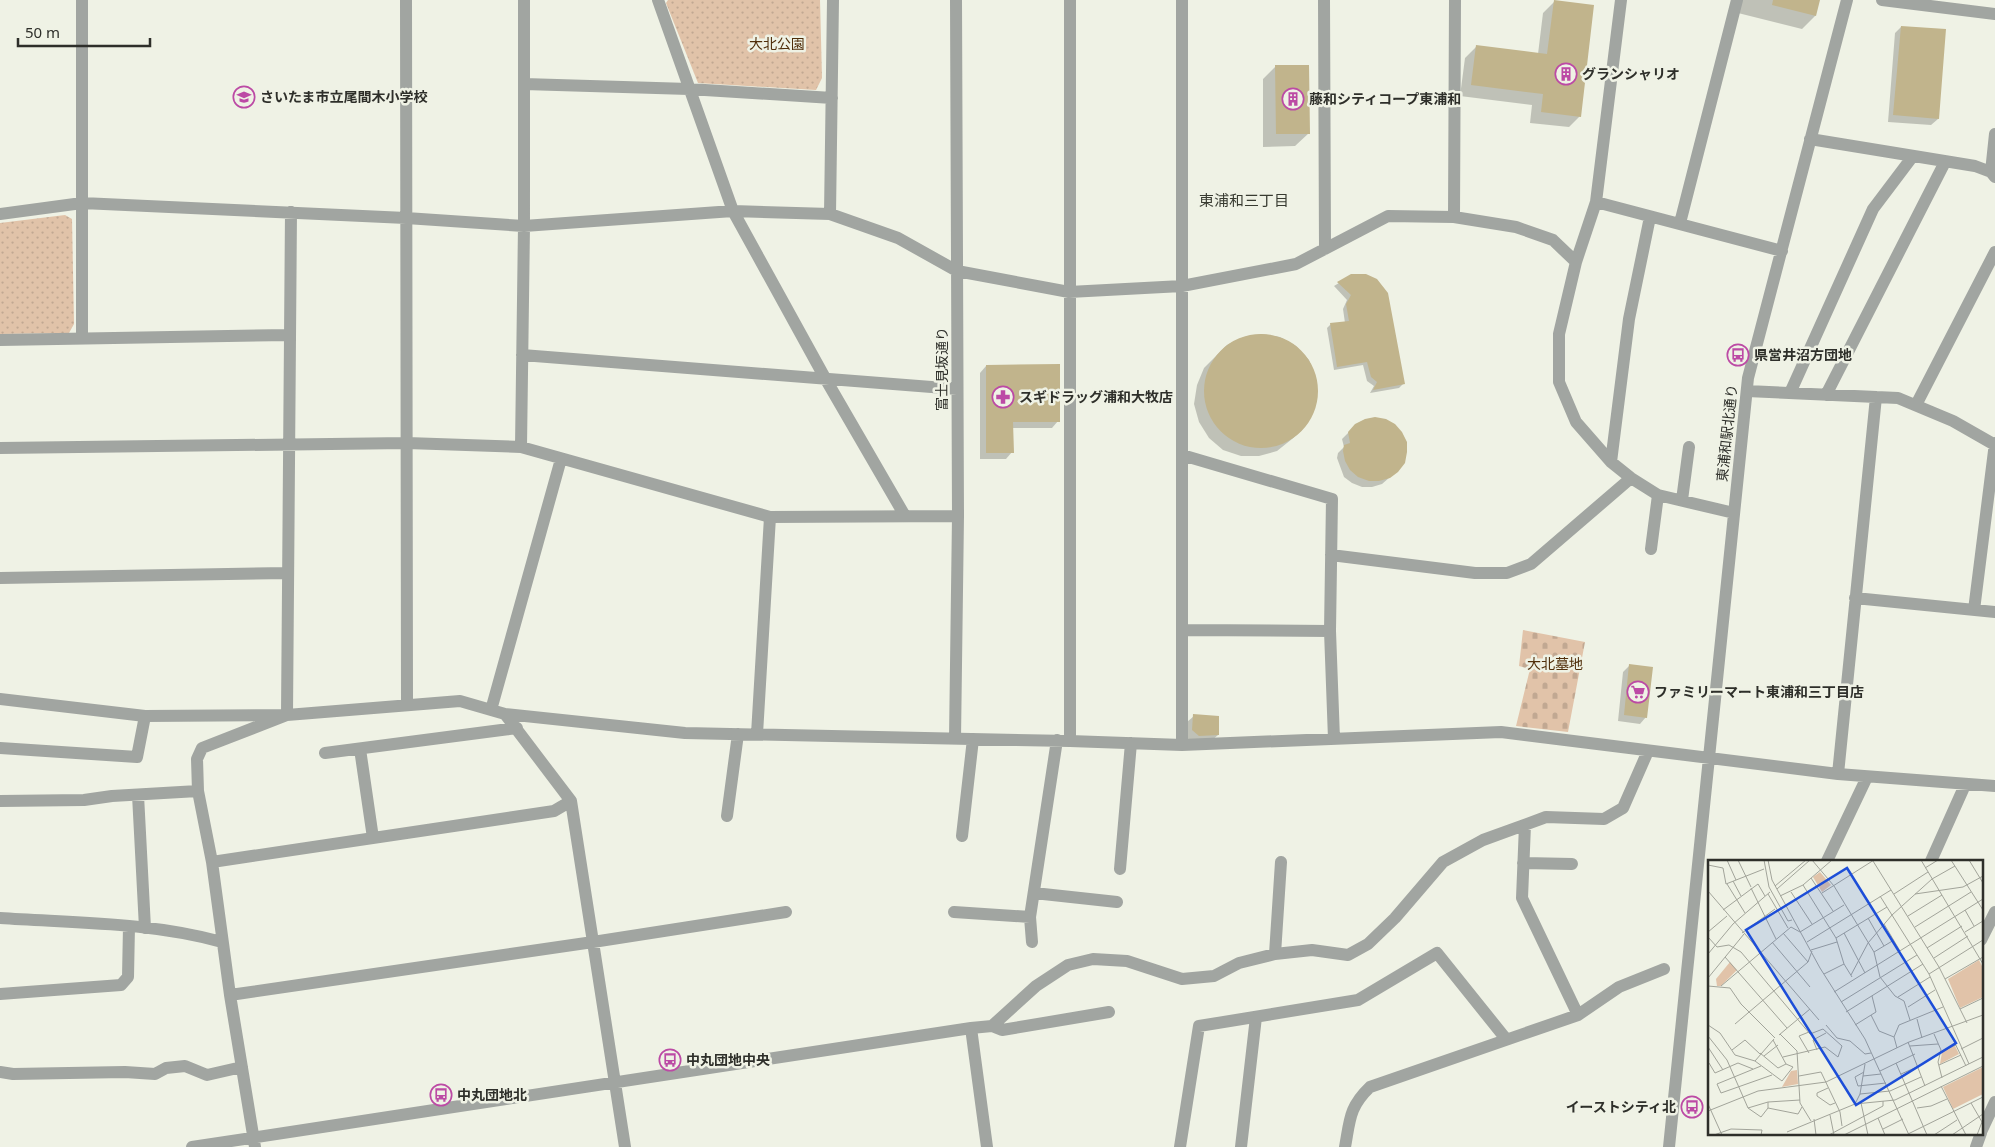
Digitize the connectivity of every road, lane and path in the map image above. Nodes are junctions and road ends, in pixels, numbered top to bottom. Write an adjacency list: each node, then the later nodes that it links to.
1 (82, 0): 25 (street)
2 (406, 0): 32 (street)
3 (524, 0): 16 (street)
4 (658, 0): 17 (street)
5 (833, 0): 18 (street)
6 (956, 0): 39 (street, 富士見坂通り)
7 (1070, 0): 41 (street)
8 (1182, 0): 40 (street)
9 (1324, 0): 35 (street)
10 (1455, 0): 30 (street)
11 (1621, 0): 24 (street)
12 (1737, 0): 33 (street)
13 (1847, 0): 20 (street, 東浦和駅北通り)
14 (1882, 0): 15 (street)
15 (1995, 14)
16 (524, 84): 17 (street); 34 (street)
17 (690, 89): 18 (street); 26 (street)
18 (832, 98): 29 (street)
19 (1995, 134): 23 (street)
20 (1810, 139): 21 (street); 36 (street, 東浦和駅北通り)
21 (1913, 156): 22 (street); 49 (street)
22 (1945, 162): 23 (street); 50 (street)
23 (1993, 175)
24 (1596, 202): 31 (street); 38 (street)
25 (82, 203): 27 (street); 28 (street); 43 (street)
26 (733, 211): 29 (street); 34 (street); 46 (street)
27 (291, 212): 32 (street); 42 (street)
28 (0, 214)
29 (830, 214): 39 (street)
30 (1454, 217): 35 (street); 38 (street)
31 (1650, 217): 33 (street); 61 (street)
32 (406, 218): 34 (street); 53 (street)
33 (1680, 223): 36 (street)
34 (524, 226): 45 (street)
35 (1325, 249): 40 (street)
36 (1782, 251): 48 (street, 東浦和駅北通り)
37 (1995, 252): 52 (street)
38 (1576, 262): 61 (street)
39 (957, 271): 41 (street); 47 (street, 富士見坂通り)
40 (1182, 286): 41 (street); 59 (street)
41 (1069, 292): 91 (street)
42 (290, 335): 43 (street); 54 (street)
43 (82, 339): 44 (street)
44 (0, 340)
45 (522, 355): 46 (street); 56 (street)
46 (825, 378): 47 (street); 66 (street)
47 (958, 388): 67 (street, 富士見坂通り)
48 (1747, 391): 49 (street); 65 (street, 東浦和駅北通り)
49 (1790, 393): 50 (street)
50 (1826, 395): 51 (street)
51 (1876, 397): 52 (street); 73 (street)
52 (1916, 405): 55 (street)
53 (407, 443): 54 (street); 56 (street); 79 (street)
54 (289, 444): 58 (street); 71 (street)
55 (1995, 444): 74 (street)
56 (521, 447): 60 (street)
57 (1689, 447): 64 (street)
58 (0, 448)
59 (1182, 455): 70 (street); 76 (street)
60 (561, 459): 68 (street); 80 (street)
61 (1611, 462): 62 (street)
62 (1631, 478): 63 (street); 70 (street)
63 (1658, 496): 64 (street); 69 (street)
64 (1682, 500): 65 (street)
65 (1734, 513): 98 (street, 東浦和駅北通り)
66 (904, 516): 67 (street); 68 (street)
67 (958, 516): 87 (street, 富士見坂通り)
68 (770, 517): 86 (street)
69 (1651, 549)
70 (1331, 555): 77 (street)
71 (288, 573): 72 (street); 82 (street)
72 (0, 578)
73 (1855, 598): 74 (street); 99 (street)
74 (1974, 610): 75 (street)
75 (1995, 612)
76 (1182, 630): 77 (street); 93 (street)
77 (1330, 631): 89 (street)
78 (0, 699): 83 (street)
79 (407, 705): 80 (street); 82 (street)
80 (491, 710): 81 (street)
81 (506, 714): 84 (street); 85 (street)
82 (287, 715): 83 (street); 103 (street)
83 (145, 716): 94 (street)
84 (516, 728): 95 (street); 106 (street)
85 (738, 734): 86 (street); 107 (street)
86 (757, 734): 87 (street)
87 (955, 738): 88 (street)
88 (973, 739): 90 (street); 109 (street)
89 (1334, 739): 93 (street); 96 (street)
90 (1057, 740): 91 (street); 119 (street)
91 (1070, 740): 92 (street)
92 (1131, 743): 93 (street); 118 (street)
93 (1182, 745)
94 (0, 748)
95 (360, 749): 97 (street); 110 (street)
96 (1648, 751): 98 (street); 108 (street)
97 (325, 753)
98 (1710, 759): 99 (street); 111 (street, 東浦和駅北通り)
99 (1838, 774): 100 (street)
100 (1867, 777): 101 (street); 112 (street)
101 (1966, 784): 102 (street); 113 (street)
102 (1995, 786)
103 (198, 792): 104 (street); 114 (street)
104 (138, 795): 105 (street); 127 (street)
105 (0, 801)
106 (571, 801): 110 (street); 130 (street)
107 (727, 816)
108 (1525, 825): 116 (street); 132 (street)
109 (962, 836)
110 (373, 838): 114 (street)
111 (1704, 860): 154 (street, 東浦和駅北通り)
112 (1827, 860)
113 (1931, 860)
114 (212, 862): 129 (street)
115 (1281, 862): 132 (street)
116 (1523, 863): 117 (street); 137 (street)
117 (1572, 864)
118 (1120, 868)
119 (1034, 893): 120 (street); 124 (street)
120 (1117, 902)
121 (786, 912): 130 (street)
122 (954, 912): 124 (street)
123 (1995, 912): 128 (street)
124 (1030, 917): 131 (street)
125 (0, 918): 126 (street)
126 (129, 926): 127 (street); 134 (street)
127 (146, 928): 129 (street)
128 (1982, 938)
129 (222, 942): 135 (street)
130 (593, 942): 135 (street); 144 (street)
131 (1032, 942)
132 (1275, 954): 139 (street)
133 (1664, 970): 137 (street)
134 (0, 994)
135 (230, 995): 142 (street)
136 (1109, 1012): 139 (street)
137 (1578, 1015): 141 (street)
138 (1256, 1017): 141 (street); 151 (street); 152 (street)
139 (992, 1026): 140 (street)
140 (970, 1028): 144 (street); 150 (street)
141 (1506, 1039): 153 (street)
142 (242, 1067): 143 (street); 147 (street)
143 (0, 1072)
144 (615, 1083): 147 (street); 149 (street)
145 (1995, 1102): 146 (street)
146 (1982, 1128)
147 (254, 1142): 148 (street)
148 (192, 1147)
149 (625, 1147)
150 (987, 1147)
151 (1180, 1147)
152 (1241, 1147)
153 (1345, 1147)
154 (1669, 1147)

